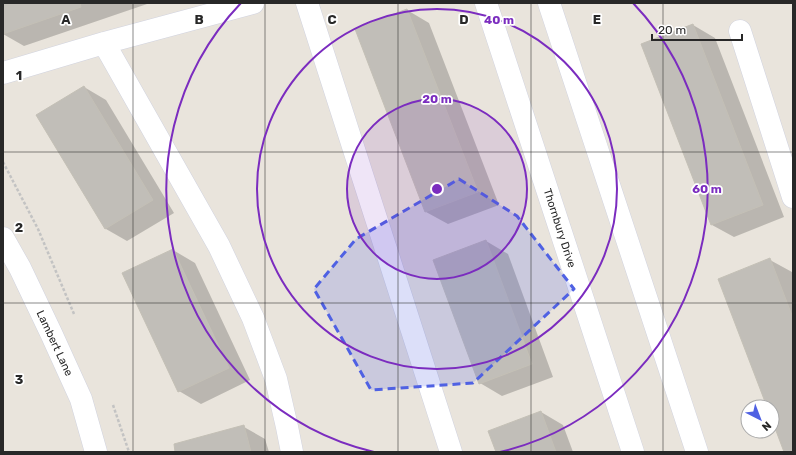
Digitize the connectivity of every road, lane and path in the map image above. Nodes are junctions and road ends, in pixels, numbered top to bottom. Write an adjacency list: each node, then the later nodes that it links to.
1 (252, 3): 6 (street)
2 (307, 3): 12 (street)
3 (486, 3): 13 (street, Thornbury Drive)
4 (549, 3): 14 (street)
5 (740, 31): 8 (street)
6 (104, 43): 7 (street); 11 (street)
7 (3, 73)
8 (793, 196)
9 (3, 238): 10 (street, Lambert Lane)
10 (96, 452)
11 (292, 452)
12 (451, 452)
13 (633, 452)
14 (697, 452)

